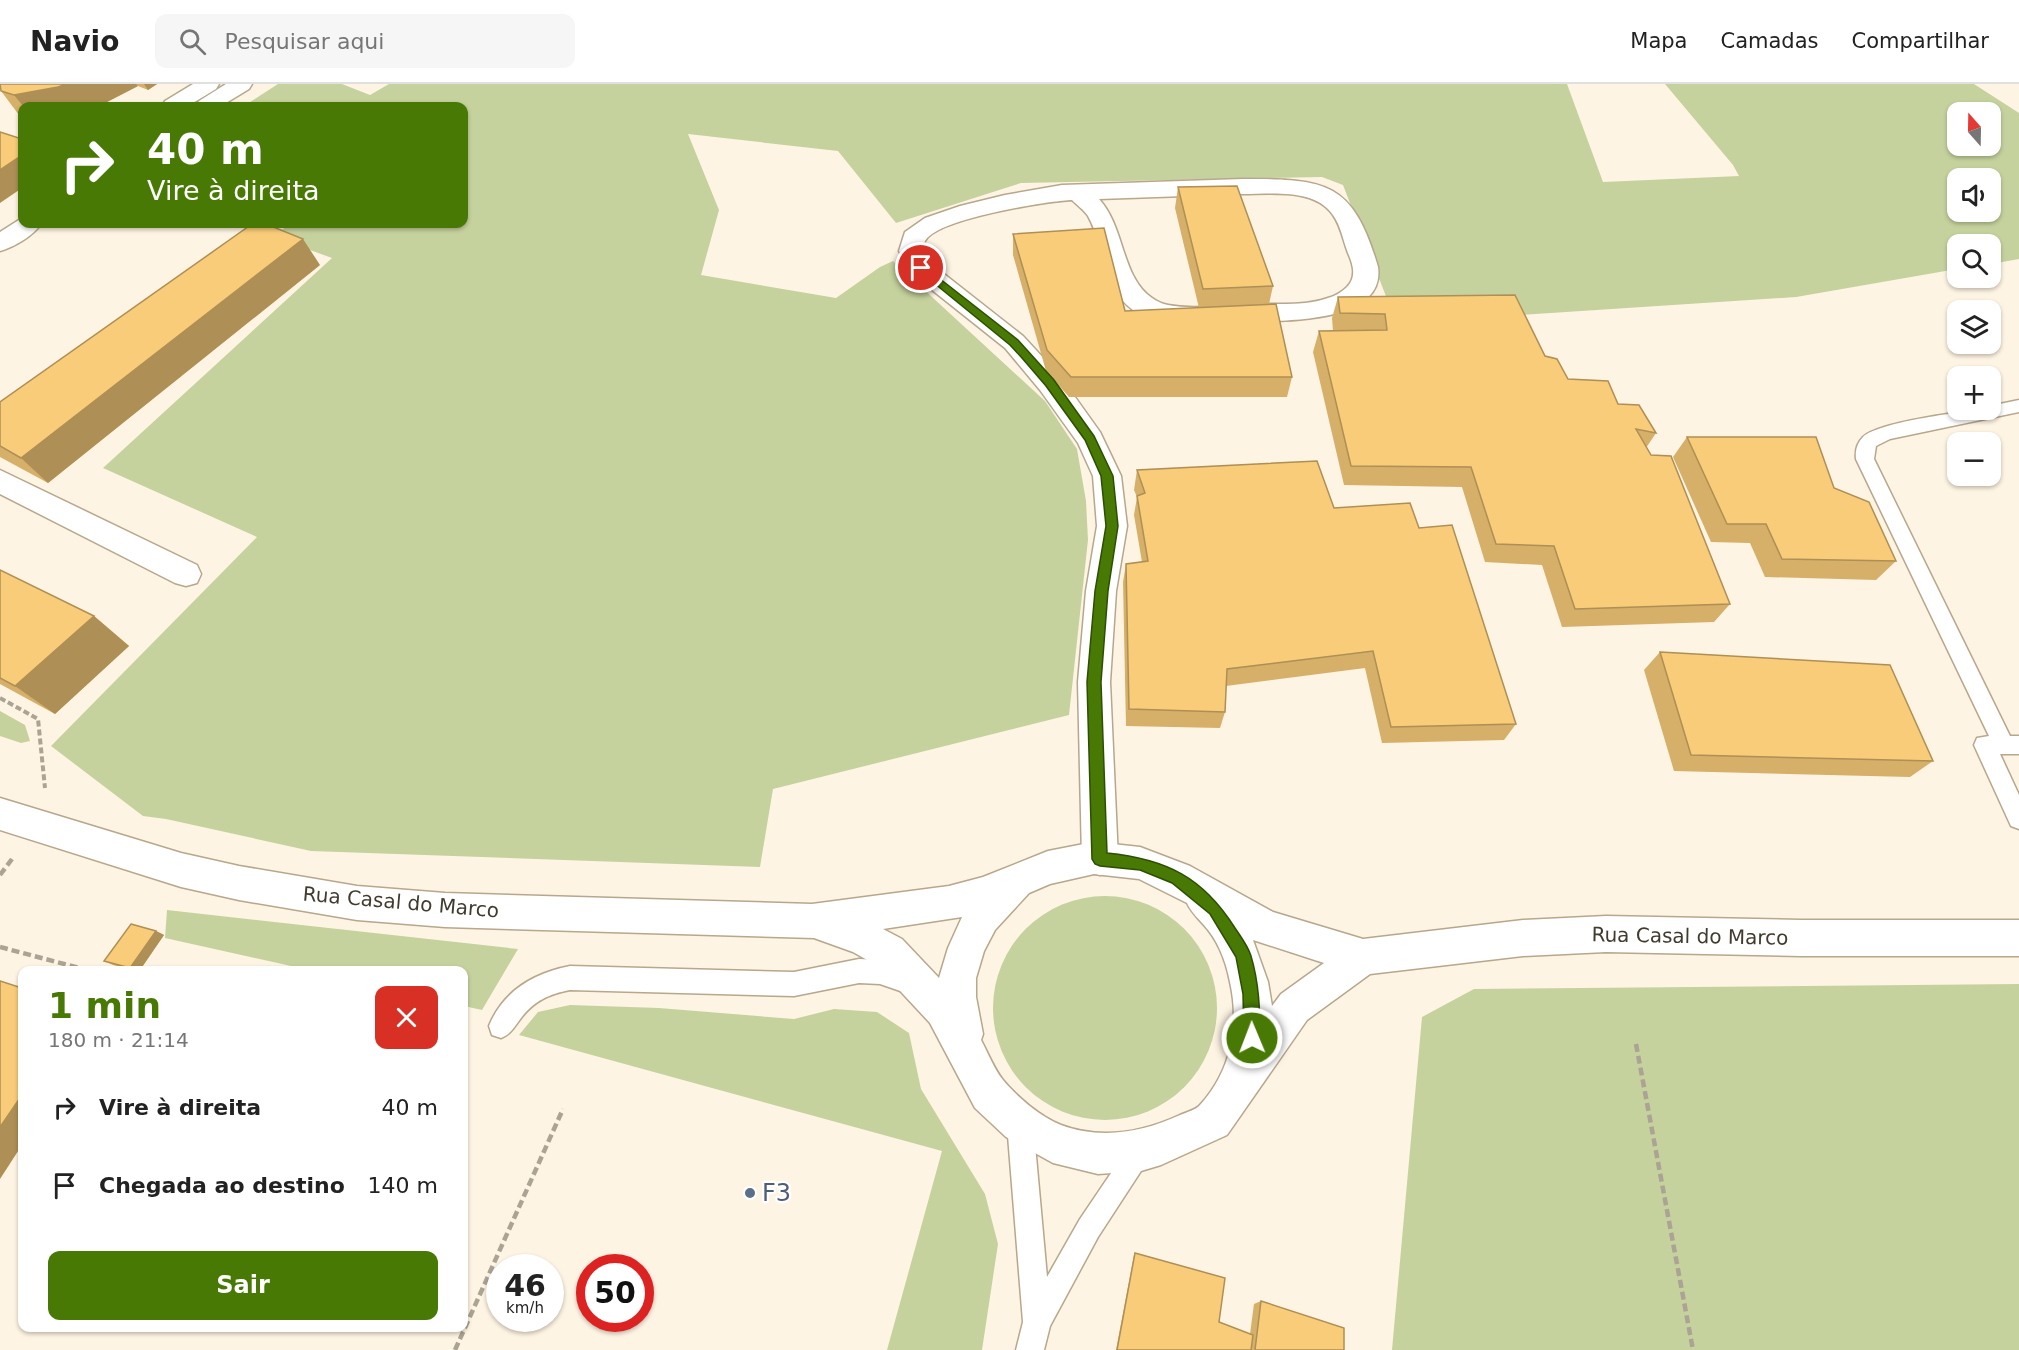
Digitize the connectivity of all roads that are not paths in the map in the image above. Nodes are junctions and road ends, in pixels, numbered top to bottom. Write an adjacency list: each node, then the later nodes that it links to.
1 (208, 84): 3 (main road)
2 (241, 84): 4 (main road)
3 (179, 102)
4 (213, 102)
5 (1079, 193): 5 (main road); 16 (main road)
6 (18, 208): 7 (main road)
7 (0, 219)
8 (23, 228): 9 (main road)
9 (0, 243)
10 (2019, 406): 13 (lane)
11 (0, 481): 12 (main road)
12 (186, 574)
13 (2011, 745): 15 (lane)
14 (14, 818): 19 (main road, Rua Casal do Marco)
15 (2019, 819)
16 (1100, 859): 17 (main road, Rua Casal do Marco); 18 (main road, Rua Casal do Marco)
17 (1048, 868): 19 (main road, Rua Casal do Marco); 24 (main road, Rua Casal do Marco)
18 (1177, 878): 21 (main road, Rua Casal do Marco); 25 (main road, Rua Casal do Marco)
19 (812, 921): 22 (main road, Rua Casal do Marco)
20 (2019, 938): 21 (main road, Rua Casal do Marco)
21 (1363, 957): 25 (main road, Rua Casal do Marco)
22 (934, 997): 23 (lane); 24 (main road, Rua Casal do Marco)
23 (501, 1026)
24 (967, 1053): 26 (main road, Rua Casal do Marco)
25 (1239, 1083): 27 (main road, Rua Casal do Marco)
26 (1020, 1123): 27 (main road, Rua Casal do Marco); 28 (lane)
27 (1141, 1151): 28 (lane)
28 (1037, 1322): 29 (lane)
29 (1030, 1350)

